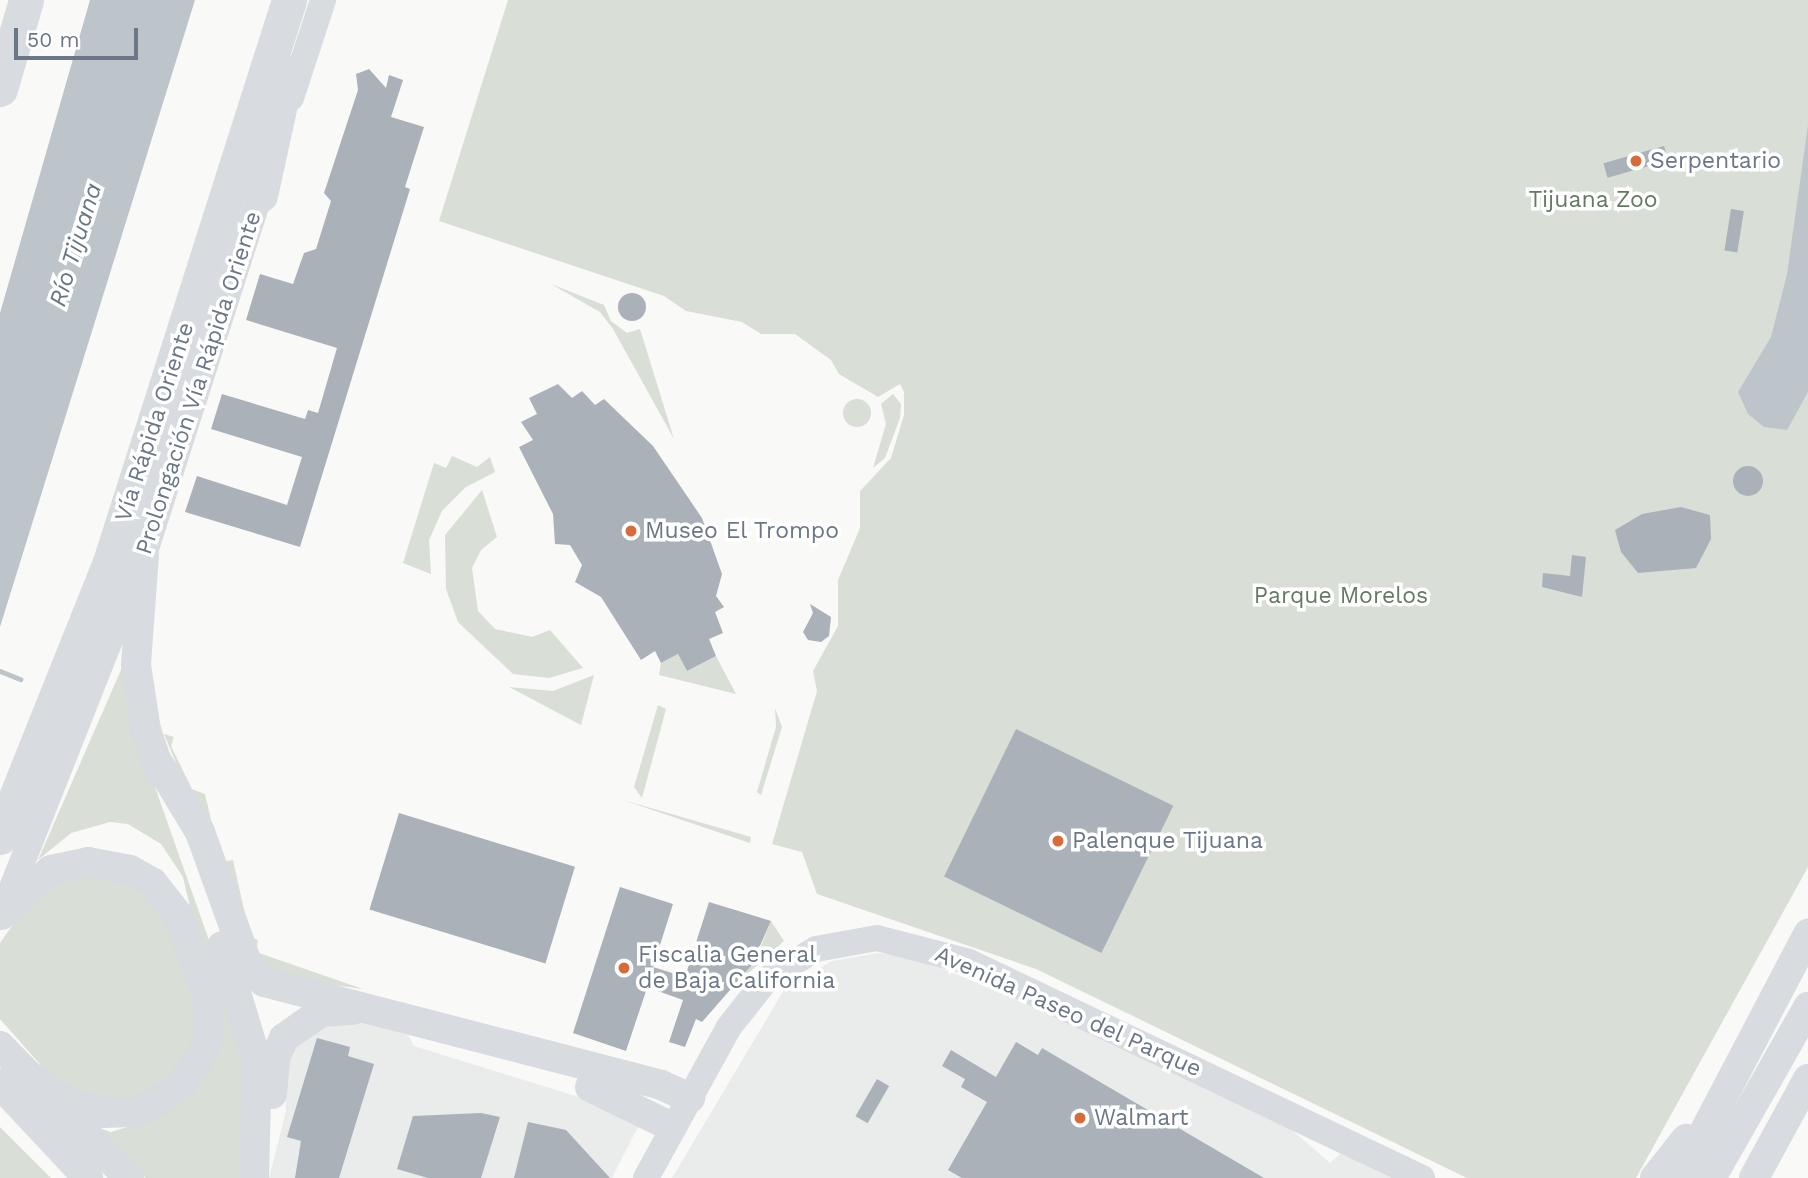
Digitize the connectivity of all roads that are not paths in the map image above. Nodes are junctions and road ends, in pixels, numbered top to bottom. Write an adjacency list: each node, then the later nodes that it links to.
1 (26, 0): 5 (highway)
2 (289, 0): 9 (highway, Vía Rápida Oriente)
3 (306, 0): 6 (highway)
4 (323, 0): 6 (main road, Prolongación Vía Rápida Oriente)
5 (0, 89)
6 (260, 195): 7 (main road, Prolongación Vía Rápida Oriente)
7 (144, 555): 8 (main road); 10 (main road, Prolongación Vía Rápida Oriente)
8 (154, 756): 19 (main road); 25 (main road)
9 (0, 837)
10 (1, 916): 15 (main road)
11 (1808, 934): 17 (main road)
12 (1808, 1007): 31 (main road)
13 (1808, 1024): 32 (main road)
14 (0, 1046): 15 (main road)
15 (35, 1079): 24 (main road)
16 (1808, 1079): 33 (main road)
17 (1727, 1082): 29 (main road); 30 (main road)
18 (0, 1084): 20 (main road)
19 (690, 1098): 21 (main road, Avenida Paseo del Parque); 28 (main road, Avenida Paseo del Parque)
20 (27, 1111): 22 (main road); 23 (main road)
21 (672, 1127): 26 (main road); 27 (main road, Avenida Paseo del Parque)
22 (70, 1178)
23 (88, 1178)
24 (129, 1178)
25 (254, 1178)
26 (265, 1178)
27 (646, 1178)
28 (1422, 1178)
29 (1655, 1178)
30 (1680, 1178)
31 (1711, 1178)
32 (1731, 1178)
33 (1754, 1178)

